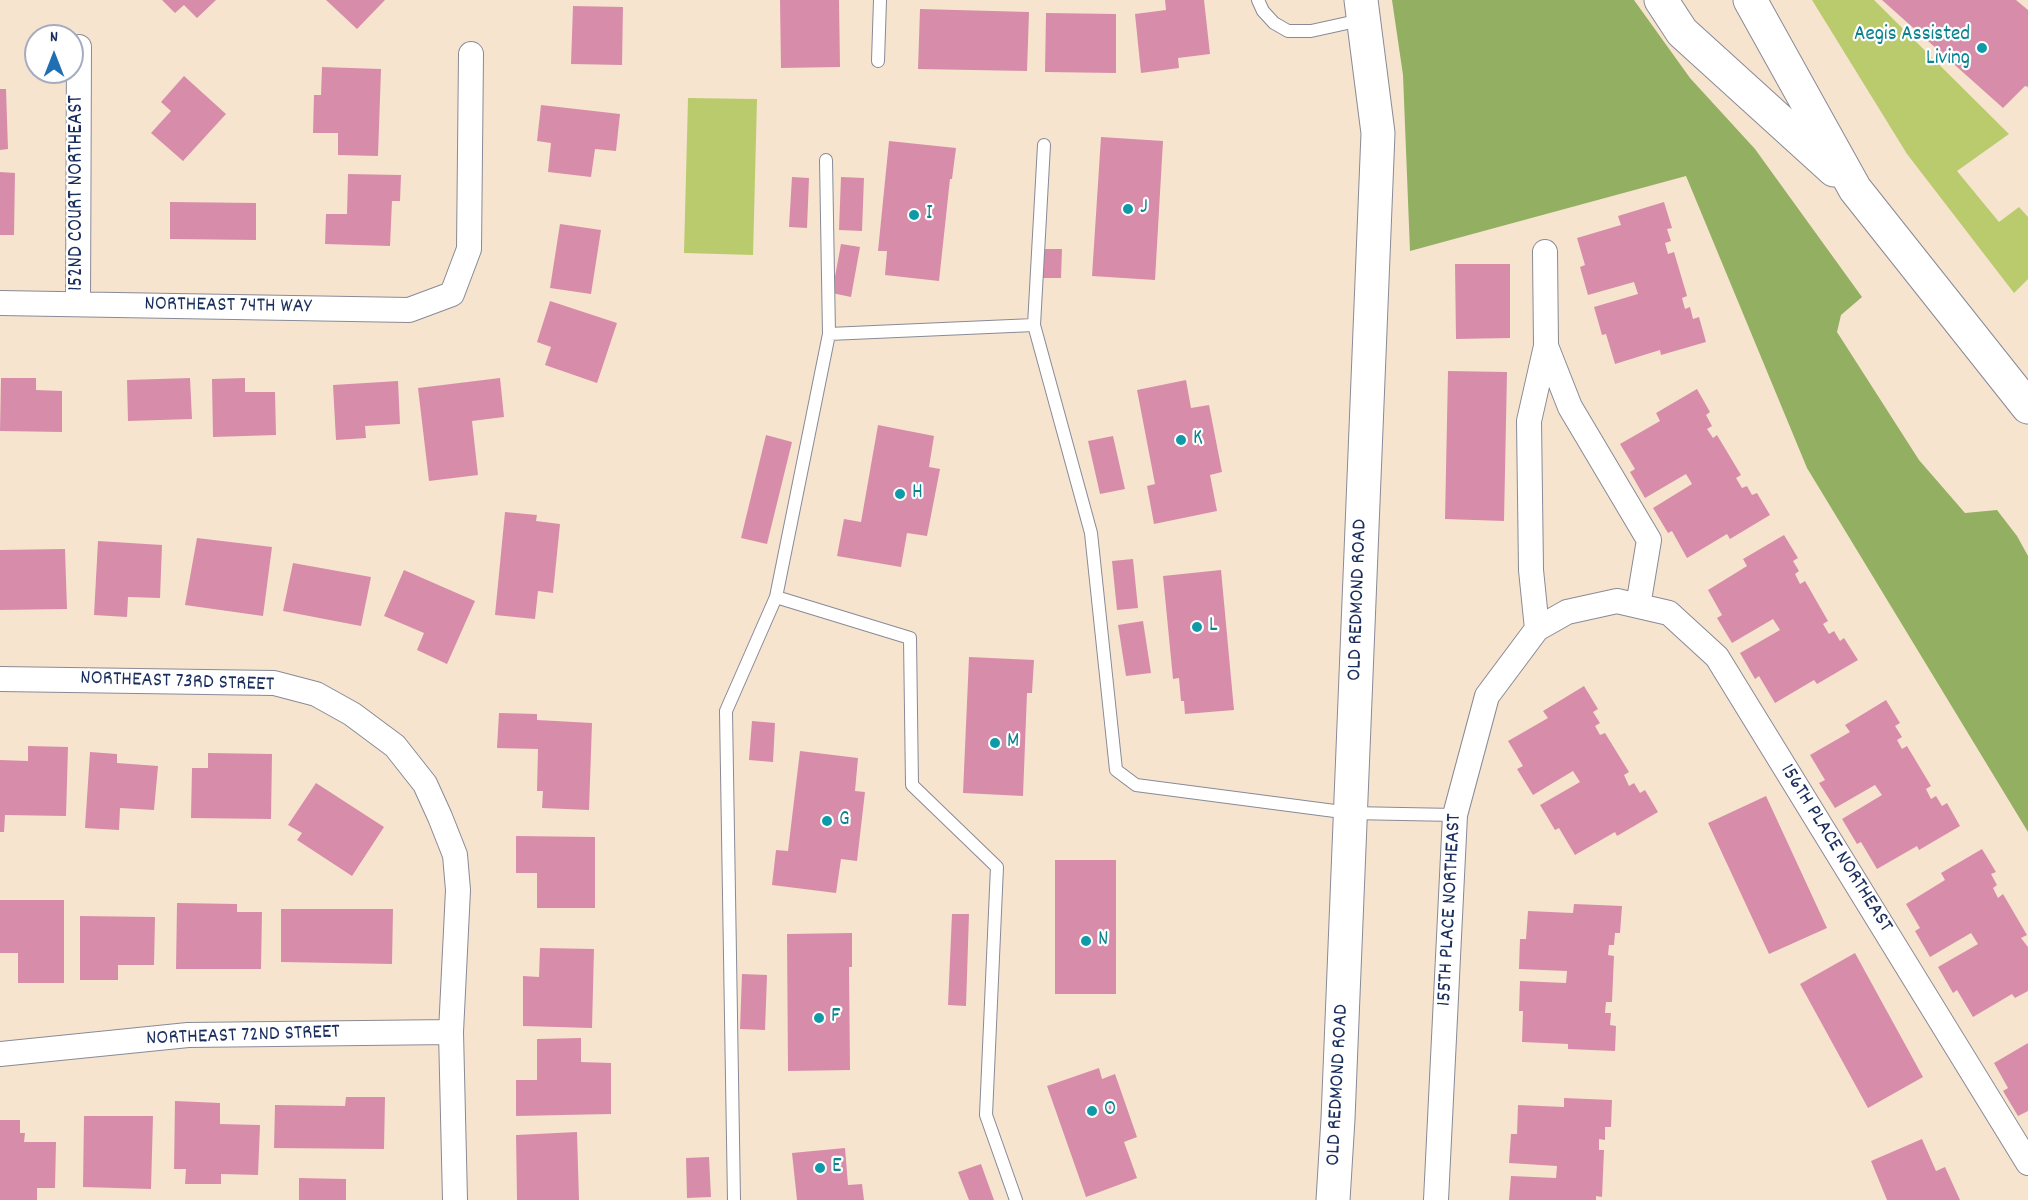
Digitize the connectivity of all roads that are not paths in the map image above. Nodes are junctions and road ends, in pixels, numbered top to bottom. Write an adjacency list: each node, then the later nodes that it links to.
1 (880, 0): 7 (lane)
2 (1258, 0): 5 (lane)
3 (1661, 0): 11 (main road)
4 (1750, 0): 11 (main road)
5 (1363, 10): 24 (main road, OLD REDMOND ROAD)
6 (471, 54): 14 (street, NORTHEAST 74TH WAY)
7 (878, 61)
8 (79, 84): 14 (street, 152ND COURT NORTHEAST)
9 (1044, 145): 15 (lane)
10 (826, 160): 16 (lane)
11 (1856, 189): 18 (main road)
12 (1545, 252): 17 (street)
13 (0, 303): 14 (street, NORTHEAST 74TH WAY)
14 (78, 304)
15 (1034, 325): 16 (lane); 24 (lane)
16 (829, 334): 19 (lane)
17 (1546, 346): 21 (street); 22 (street)
18 (2028, 407)
19 (776, 597): 30 (lane); 31 (lane)
20 (1592, 606): 21 (street, 156TH PLACE NORTHEAST); 22 (street, 155TH PLACE NORTHEAST)
21 (1638, 606): 28 (street, 156TH PLACE NORTHEAST)
22 (1537, 629): 25 (street, 155TH PLACE NORTHEAST)
23 (0, 679): 26 (street, NORTHEAST 73RD STREET)
24 (1350, 813): 25 (lane); 32 (main road, OLD REDMOND ROAD)
25 (1455, 815): 33 (street, 155TH PLACE NORTHEAST)
26 (451, 1032): 27 (street, NORTHEAST 72ND STREET); 29 (street, NORTHEAST 73RD STREET)
27 (0, 1054)
28 (2028, 1163)
29 (455, 1200)
30 (734, 1200)
31 (1016, 1200)
32 (1332, 1200)
33 (1436, 1200)

